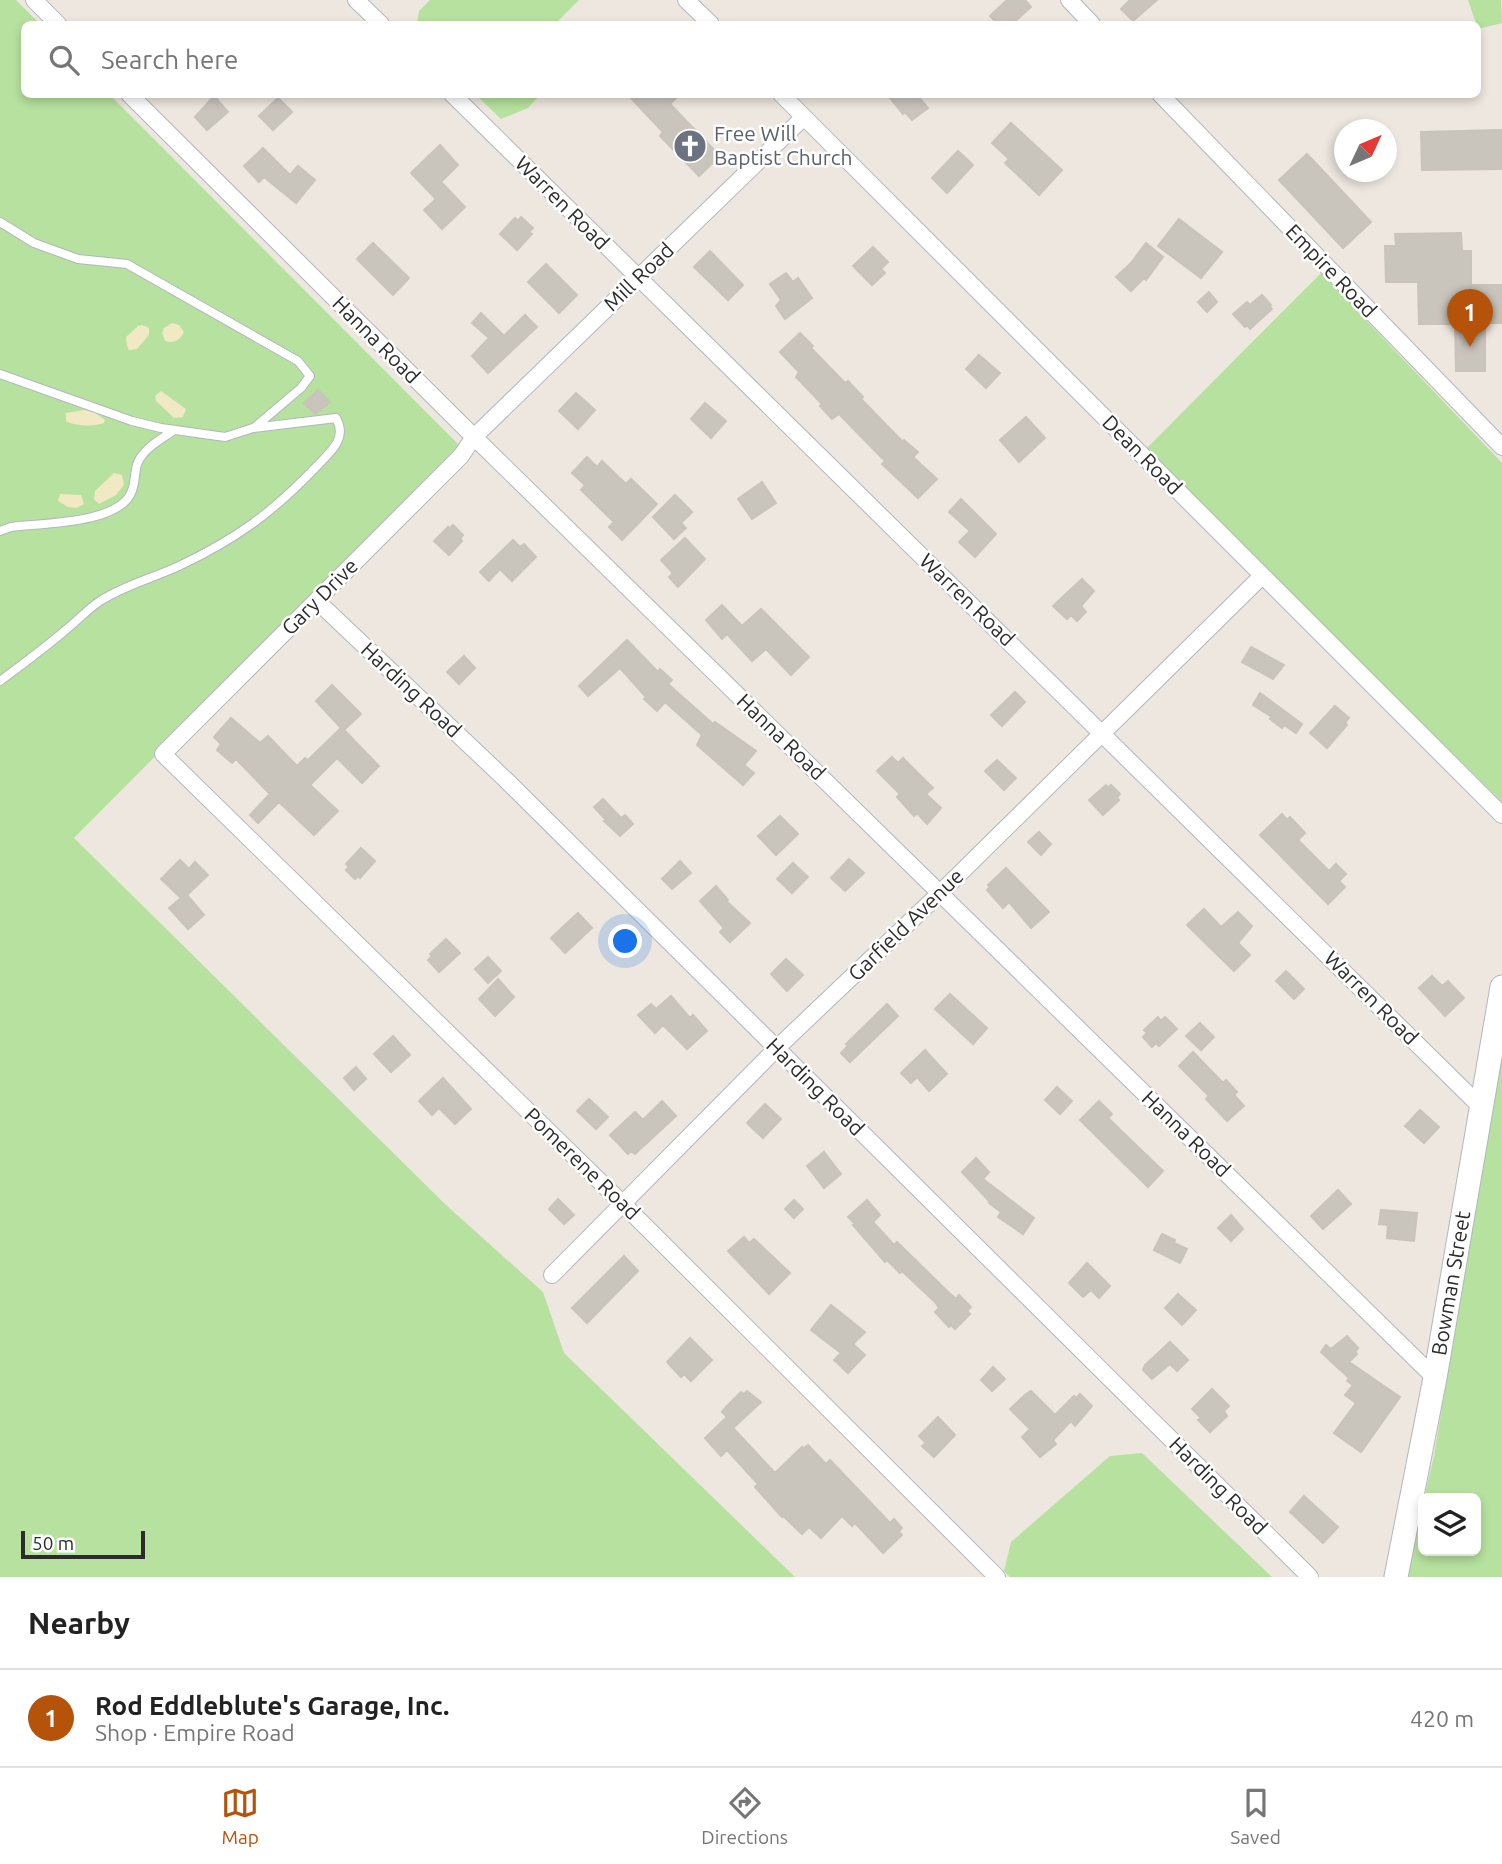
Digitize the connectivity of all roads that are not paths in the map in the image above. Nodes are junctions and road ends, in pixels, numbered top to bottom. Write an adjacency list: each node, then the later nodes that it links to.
1 (34, 0): 5 (street)
2 (356, 0): 6 (street)
3 (686, 0): 7 (street)
4 (1069, 0): 8 (street)
5 (55, 21)
6 (378, 21)
7 (708, 21)
8 (1089, 21)
9 (133, 98): 19 (street, Hanna Road)
10 (456, 98): 15 (street, Warren Road)
11 (785, 98): 13 (street, Dean Road)
12 (1164, 98): 20 (street, Empire Road)
13 (804, 117): 15 (street, Mill Road); 22 (street, Dean Road)
14 (0, 222): 17 (lane)
15 (638, 278): 19 (street, Mill Road); 25 (street, Warren Road)
16 (0, 374): 18 (lane)
17 (253, 428): 18 (lane); 24 (lane)
18 (174, 430): 21 (lane)
19 (474, 437): 23 (street, Gary Drive); 28 (street, Hanna Road)
20 (1502, 447)
21 (0, 531)
22 (1262, 576): 25 (street, Garfield Avenue); 27 (street, Dean Road)
23 (317, 601): 26 (street, Gary Drive); 30 (street, Harding Road)
24 (0, 681)
25 (1103, 734): 28 (street, Garfield Avenue); 31 (street, Warren Road)
26 (163, 754): 32 (street, Pomerene Road)
27 (1502, 815)
28 (940, 893): 30 (street, Garfield Avenue); 34 (street, Hanna Road)
29 (1502, 987): 31 (street, Bowman Street)
30 (777, 1048): 32 (street, Garfield Avenue); 36 (street, Harding Road)
31 (1481, 1107): 34 (street, Bowman Street)
32 (623, 1204): 33 (street, Garfield Avenue); 35 (street, Pomerene Road)
33 (552, 1275)
34 (1434, 1378): 37 (street, Bowman Street)
35 (997, 1577)
36 (1310, 1577)
37 (1396, 1577)

